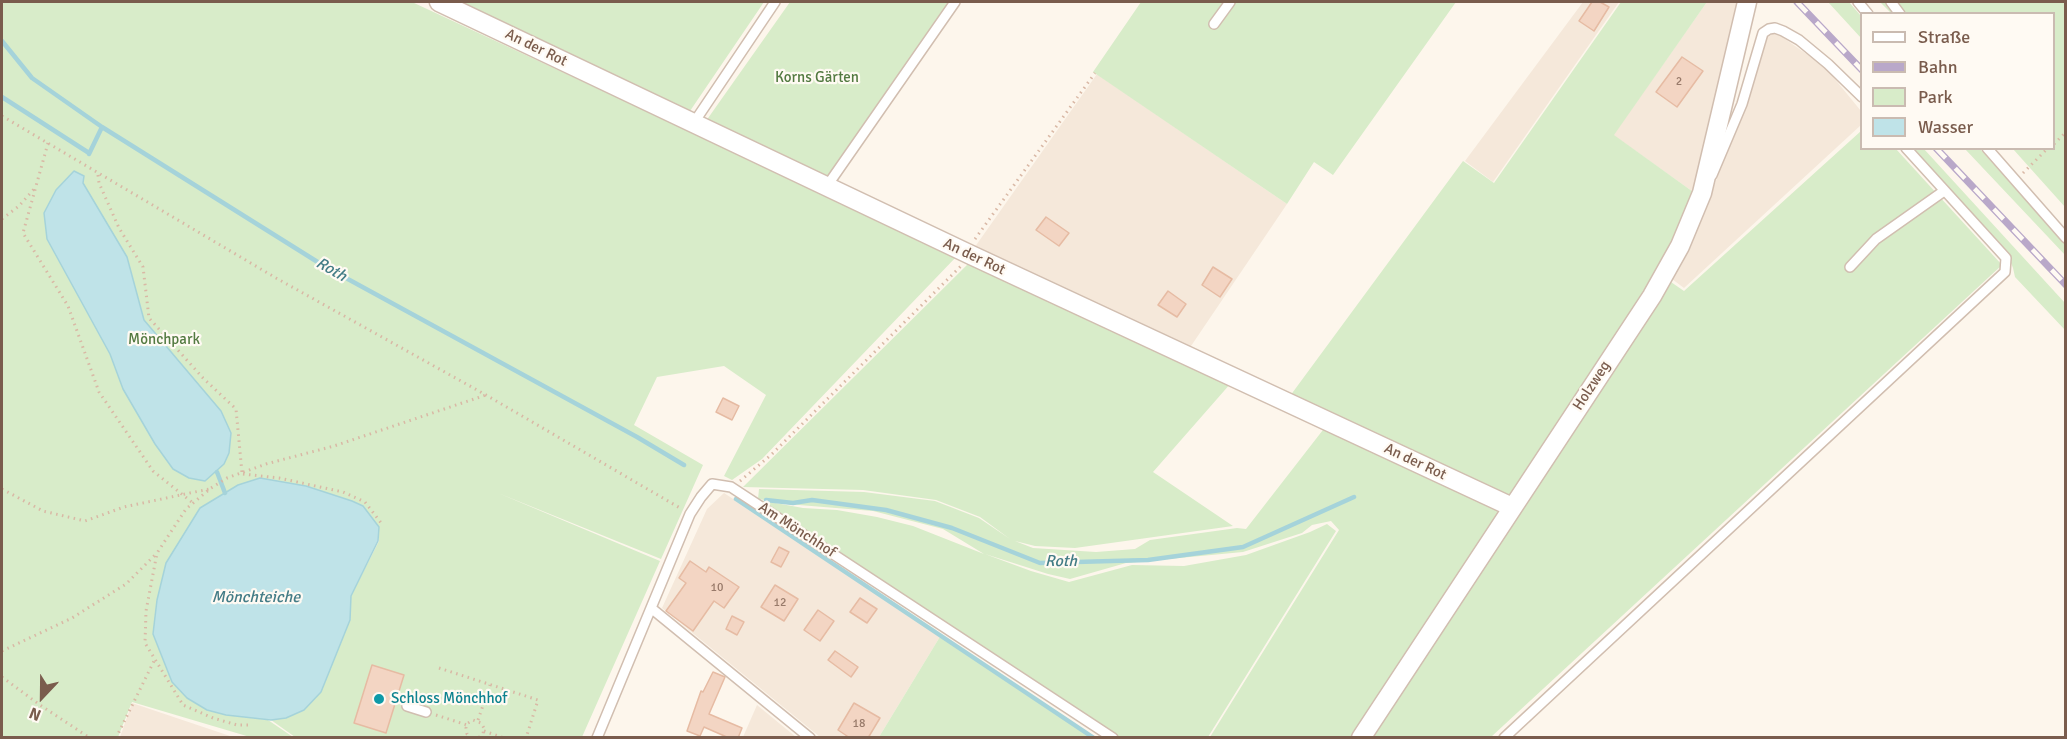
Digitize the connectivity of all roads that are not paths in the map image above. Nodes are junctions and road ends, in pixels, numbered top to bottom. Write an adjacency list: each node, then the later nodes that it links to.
1 (439, 2): 8 (street, An der Rot)
2 (775, 2): 8 (lane)
3 (955, 2): 11 (lane)
4 (1230, 2): 6 (lane)
5 (1747, 2): 13 (street, Holzweg)
6 (1214, 24)
7 (1860, 95): 13 (lane)
8 (693, 124): 11 (street, An der Rot)
9 (1908, 150): 12 (lane)
10 (1989, 150): 14 (lane)
11 (826, 186): 16 (street, An der Rot)
12 (1944, 191): 15 (lane); 24 (lane)
13 (1702, 193): 16 (street, Holzweg)
14 (2066, 238)
15 (1850, 267)
16 (1512, 507): 23 (street, Holzweg)
17 (651, 608): 20 (lane); 21 (lane); 22 (lane, Am Mönchhof)
18 (406, 706): 19 (lane)
19 (426, 712)
20 (597, 738)
21 (810, 738)
22 (1113, 738)
23 (1361, 738)
24 (1504, 738)

